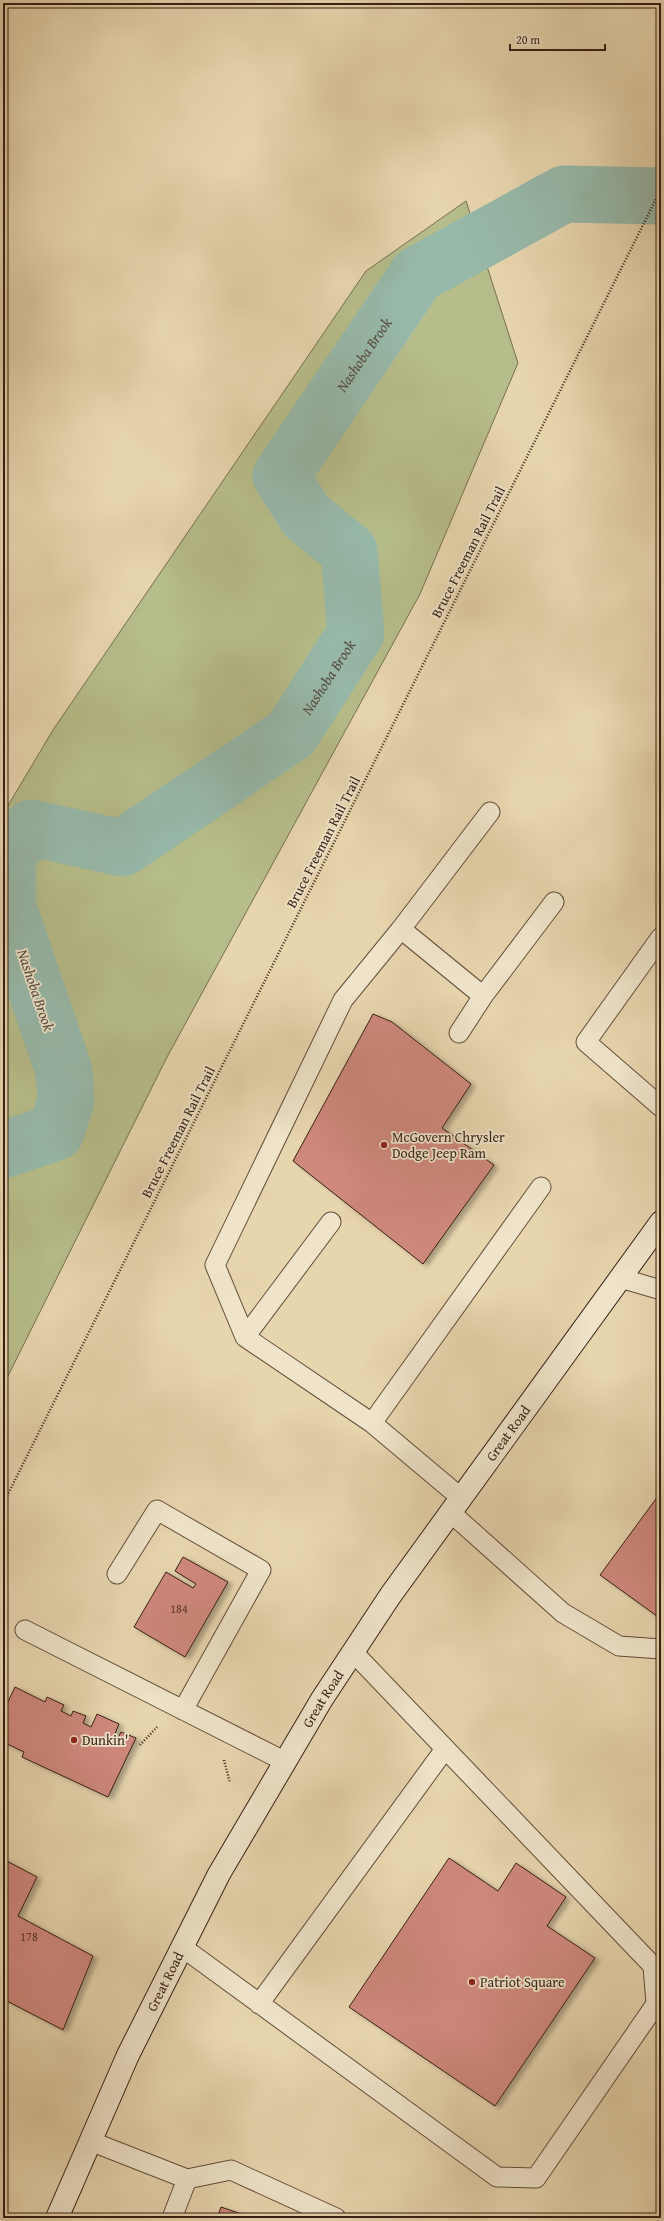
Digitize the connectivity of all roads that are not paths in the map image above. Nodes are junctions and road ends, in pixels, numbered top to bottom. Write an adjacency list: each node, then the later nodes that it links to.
1 (490, 812): 3 (lane)
2 (554, 902): 5 (lane)
3 (401, 929): 5 (lane); 13 (lane)
4 (661, 937): 7 (lane)
5 (483, 996): 6 (lane)
6 (459, 1033)
7 (661, 1106)
8 (541, 1187): 14 (lane)
9 (331, 1222): 13 (lane)
10 (661, 1222): 11 (main road, Great Road)
11 (620, 1278): 12 (lane); 15 (main road, Great Road)
12 (661, 1290)
13 (245, 1337): 14 (lane)
14 (372, 1423): 15 (lane)
15 (455, 1505): 18 (lane); 19 (main road, Great Road)
16 (118, 1574): 20 (lane)
17 (25, 1630): 20 (lane)
18 (661, 1649)
19 (353, 1652): 21 (lane); 22 (main road, Great Road)
20 (183, 1710): 22 (lane)
21 (445, 1749): 24 (lane); 24 (lane)
22 (286, 1762): 23 (main road, Great Road)
23 (182, 1947): 24 (lane); 25 (main road, Great Road)
24 (259, 2004)
25 (90, 2141): 26 (lane); 27 (main road, Great Road)
26 (187, 2179): 28 (lane); 29 (lane)
27 (57, 2218)
28 (172, 2218)
29 (336, 2218)

